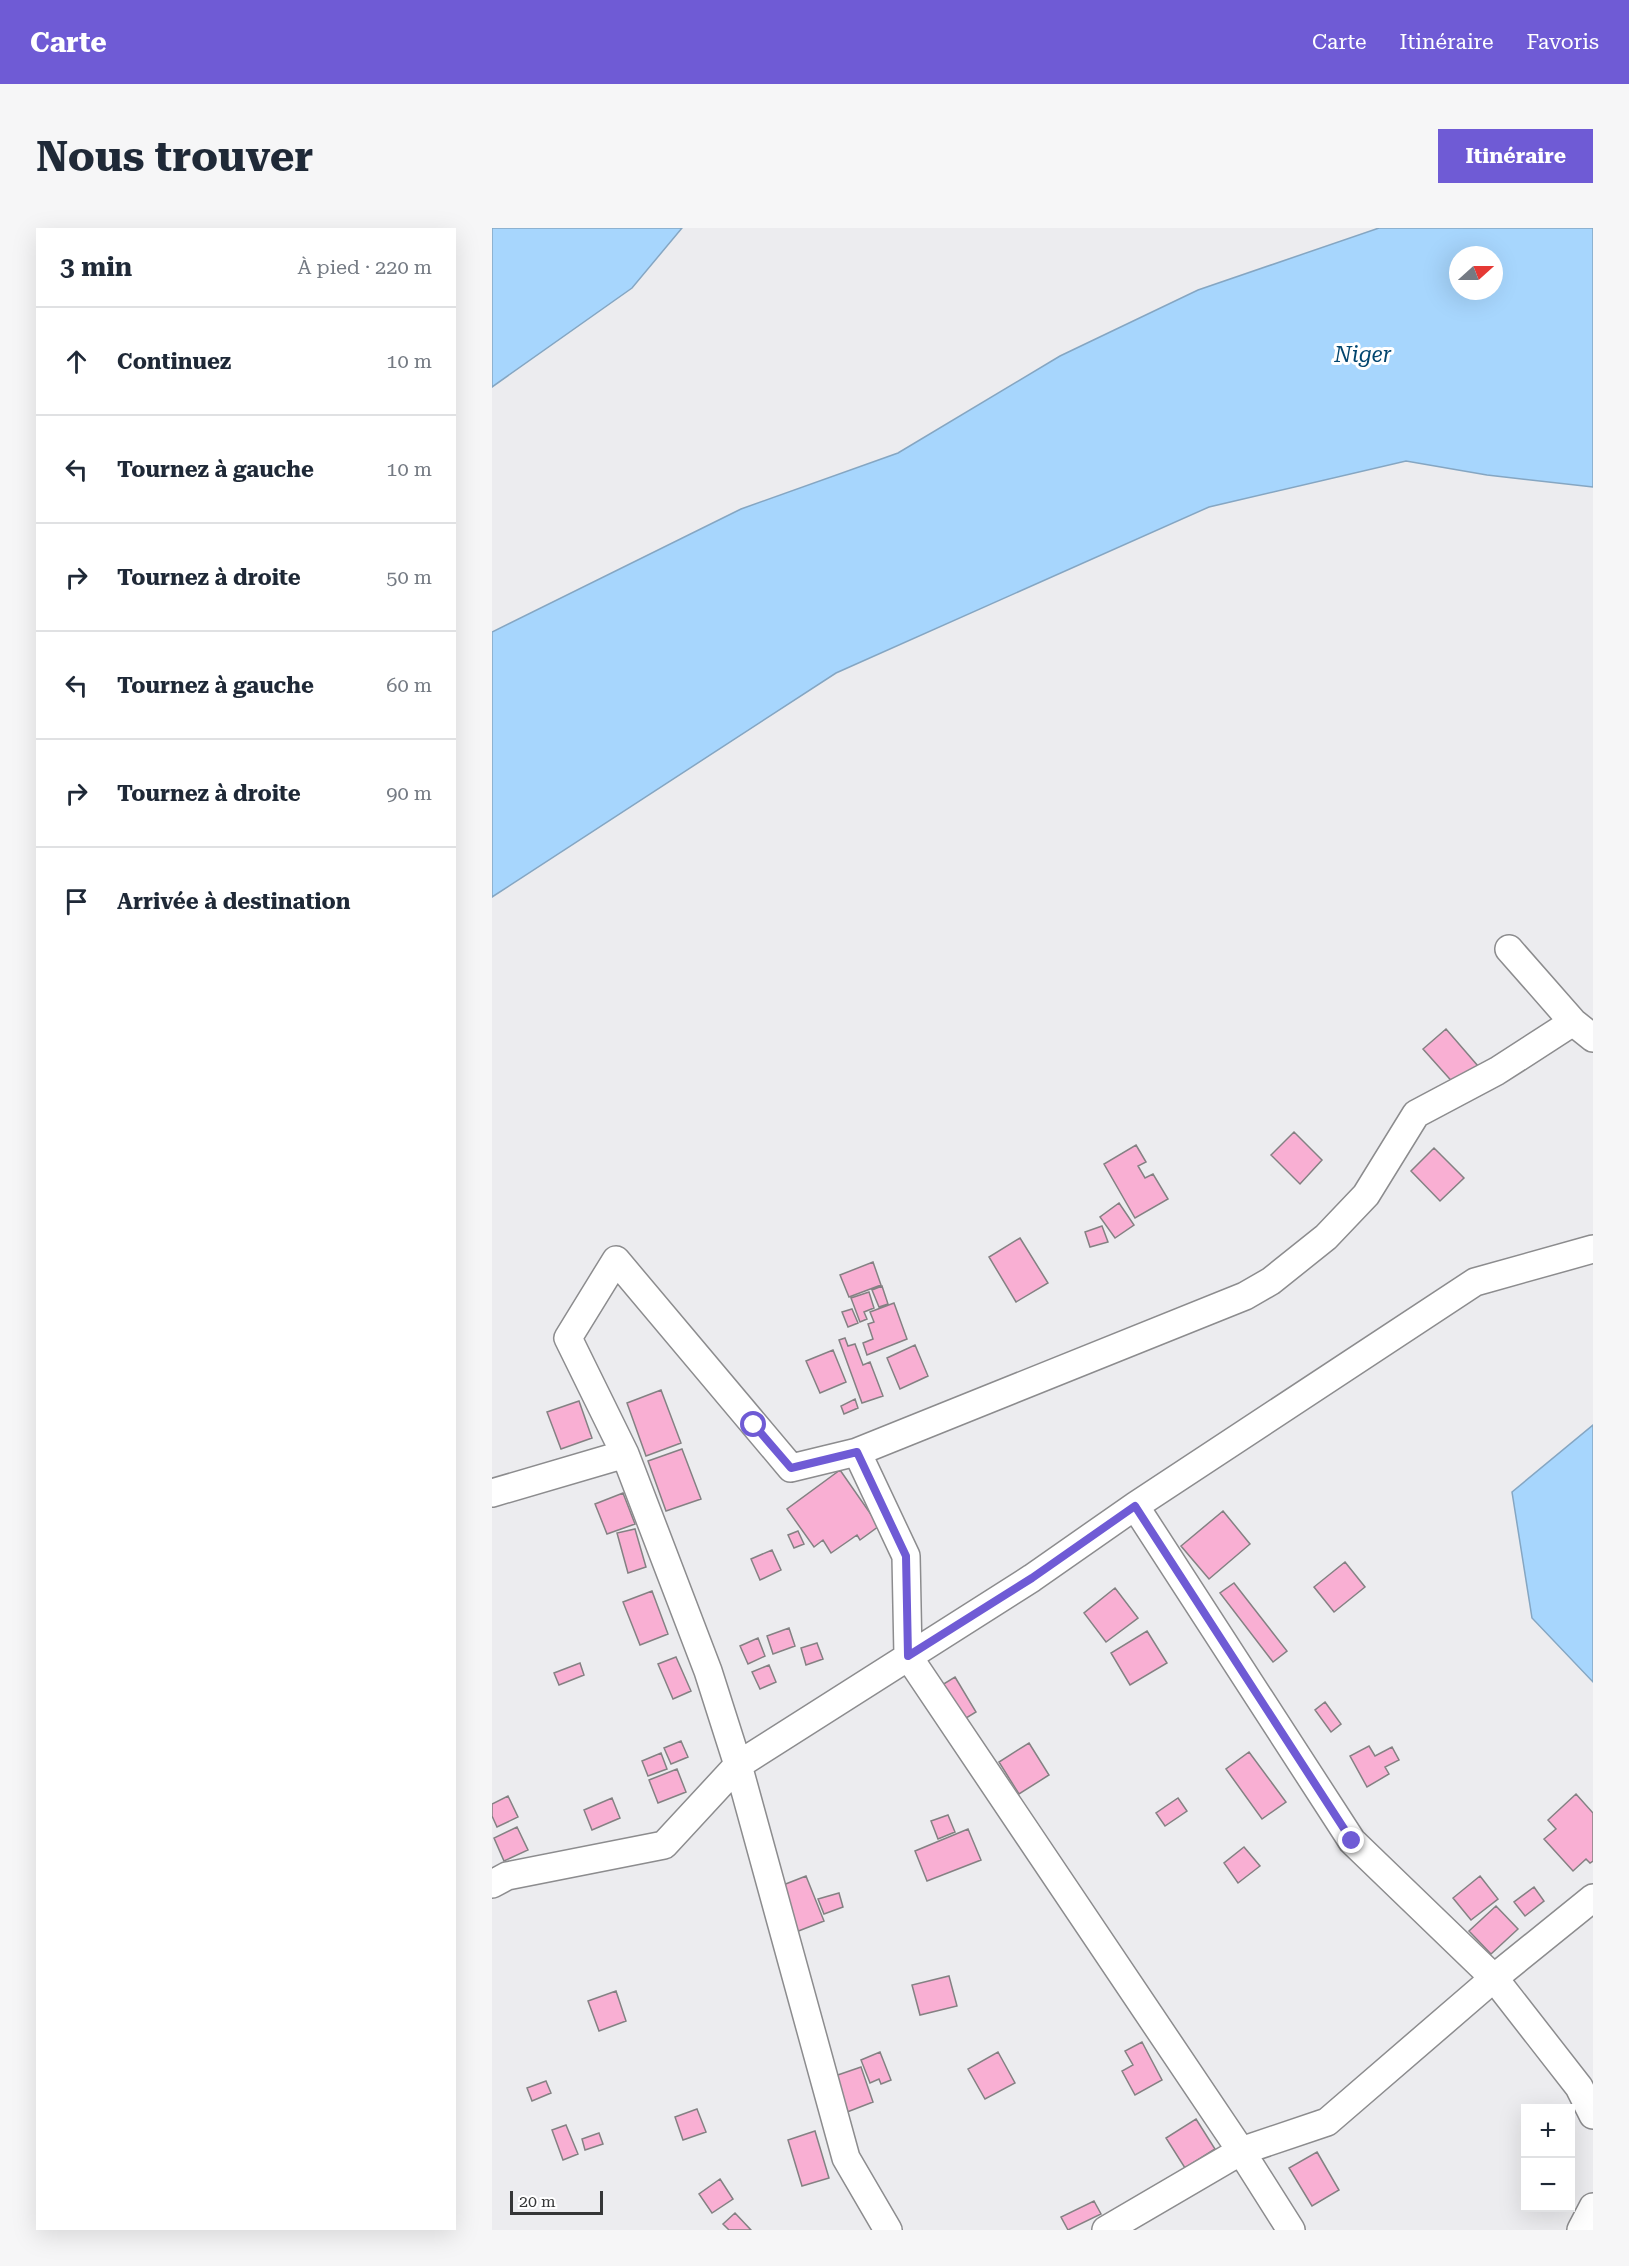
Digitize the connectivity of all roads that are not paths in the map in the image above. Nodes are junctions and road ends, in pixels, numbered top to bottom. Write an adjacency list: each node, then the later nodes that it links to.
1 (1509, 949): 2 (street)
2 (1583, 1030): 4 (street)
3 (1593, 1249): 7 (street)
4 (857, 1452): 5 (street); 8 (street)
5 (625, 1454): 6 (street); 9 (street)
6 (492, 1493)
7 (1135, 1506): 8 (street); 12 (street)
8 (908, 1656): 9 (street); 14 (street)
9 (738, 1765): 10 (street); 16 (street)
10 (492, 1884)
11 (1593, 1898): 12 (street)
12 (1494, 1978): 13 (street); 14 (street)
13 (1593, 2115)
14 (1240, 2151): 17 (street); 18 (street)
15 (1593, 2207): 19 (street)
16 (888, 2230)
17 (1106, 2230)
18 (1291, 2230)
19 (1581, 2230)

